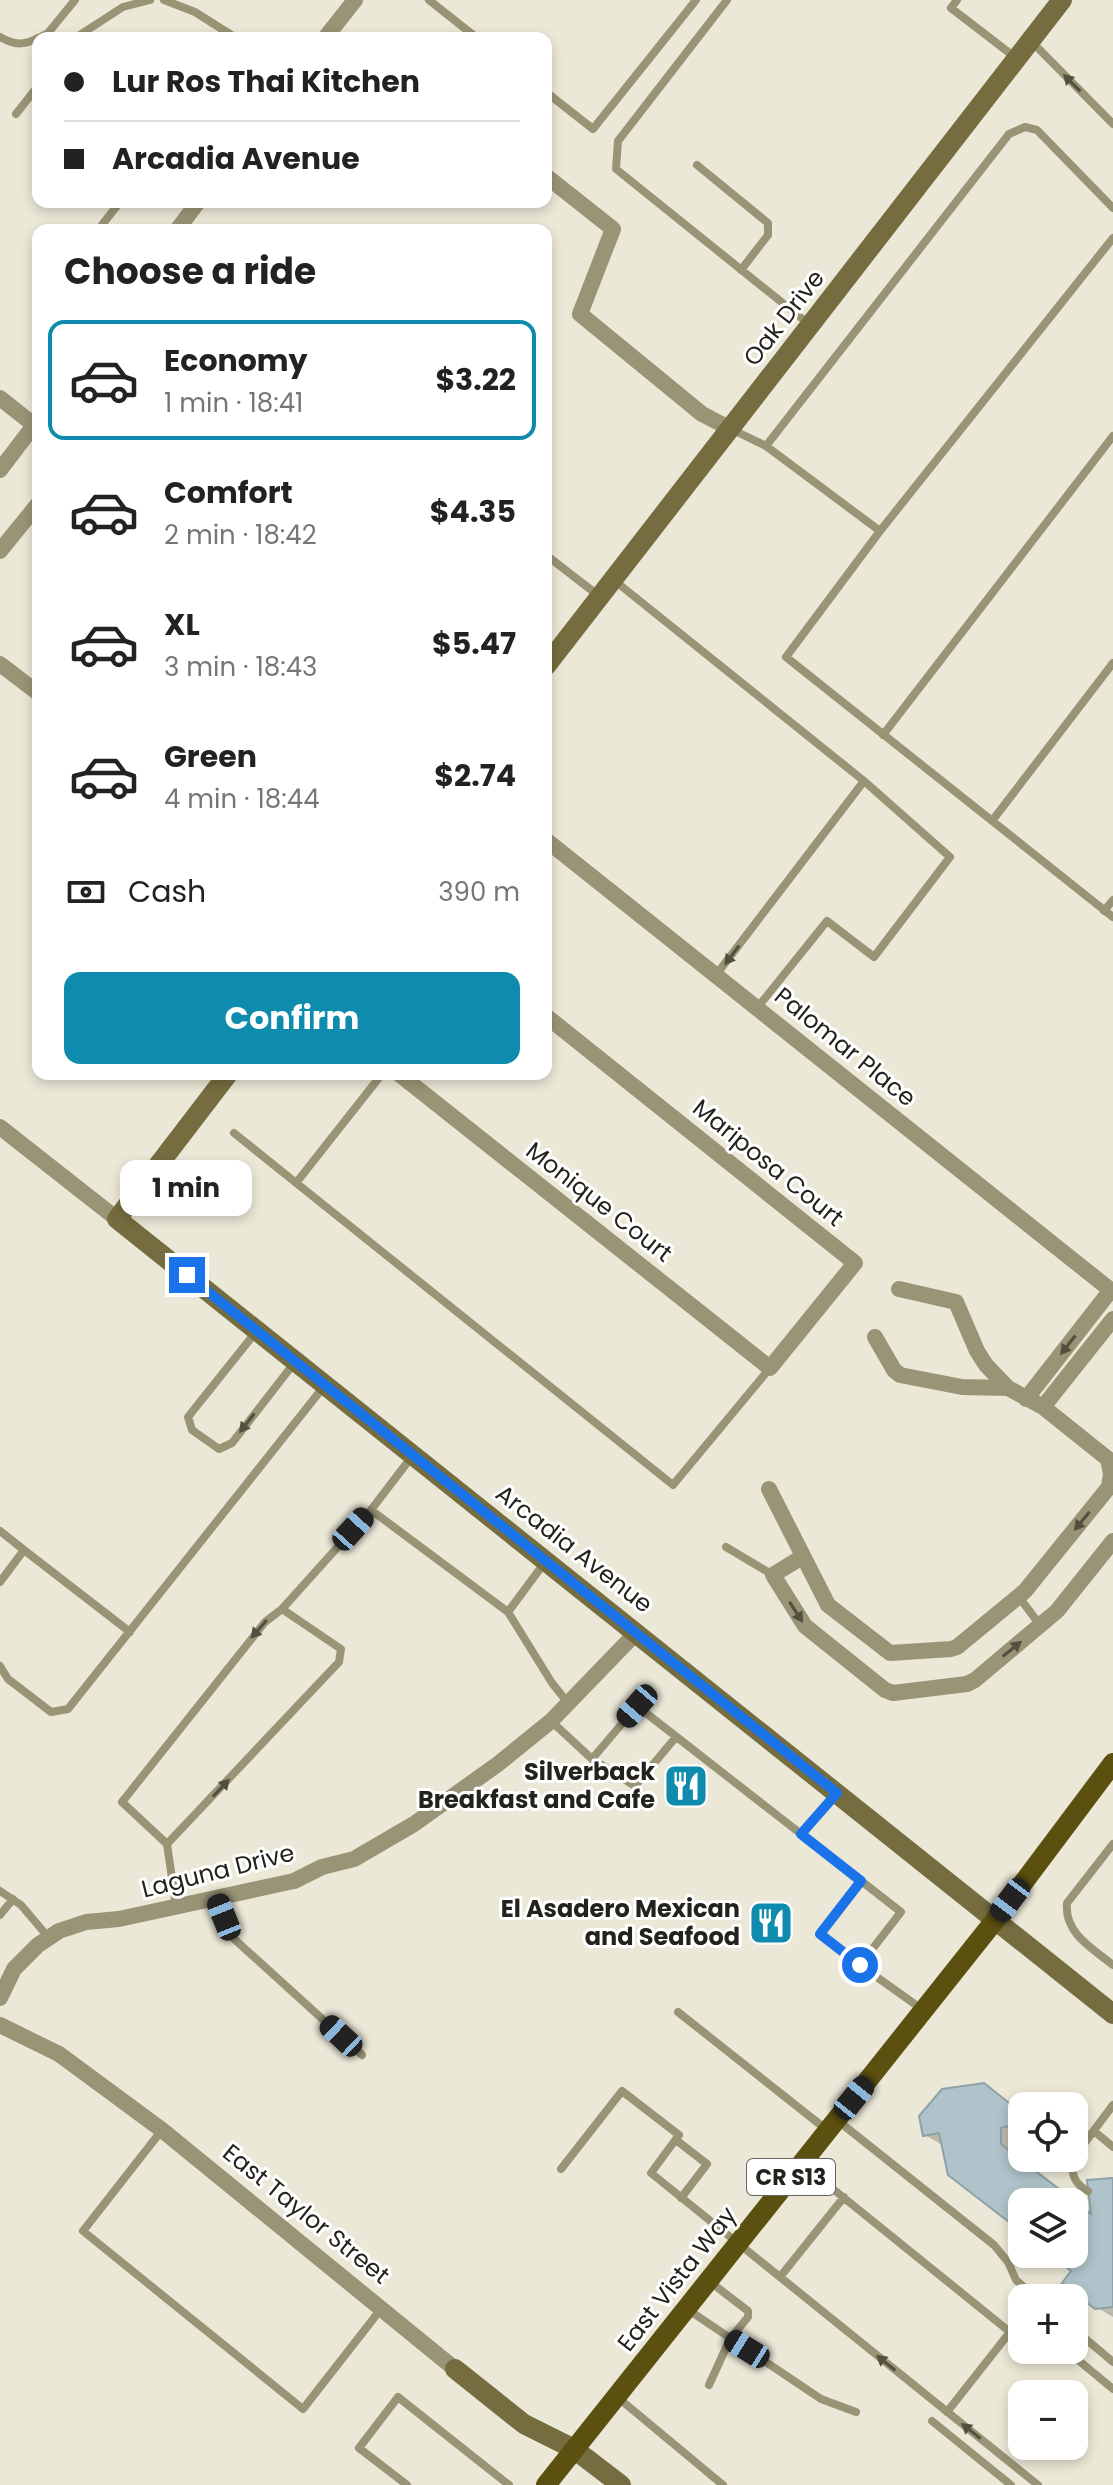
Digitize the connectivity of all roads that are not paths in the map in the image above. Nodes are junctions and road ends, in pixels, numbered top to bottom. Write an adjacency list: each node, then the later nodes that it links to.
1 (75, 0): 10 (lane)
2 (150, 0): 11 (lane)
3 (164, 0): 12 (lane)
4 (355, 0): 13 (street)
5 (429, 0): 14 (lane)
6 (696, 0): 20 (lane)
7 (727, 0): 29 (lane)
8 (957, 0): 18 (lane)
9 (1062, 0): 17 (street, Oak Drive)
10 (49, 32)
11 (84, 32)
12 (227, 32)
13 (330, 32)
14 (469, 32)
15 (0, 37): 16 (lane)
16 (32, 41)
17 (1030, 41): 18 (street, Oak Drive); 22 (lane, one-way to 17)
18 (1017, 59): 30 (street, Oak Drive)
19 (32, 94): 21 (lane)
20 (552, 97)
21 (16, 114)
22 (1113, 124)
23 (697, 165): 29 (lane)
24 (552, 181): 33 (street)
25 (115, 208): 27 (lane)
26 (1113, 208): 36 (lane)
27 (103, 224)
28 (1113, 238): 39 (lane)
29 (741, 270): 30 (lane)
30 (811, 326): 33 (street, Oak Drive)
31 (0, 398): 32 (street)
32 (32, 421)
33 (731, 429): 36 (lane); 42 (street, Oak Drive)
34 (32, 431): 37 (street)
35 (1113, 436): 48 (lane)
36 (766, 446): 39 (lane)
37 (0, 470)
38 (32, 511): 40 (street)
39 (880, 531): 48 (lane)
40 (0, 551)
41 (552, 560): 43 (lane)
42 (614, 579): 43 (street, Oak Drive); 49 (lane)
43 (600, 597): 44 (street, Oak Drive)
44 (552, 658)
45 (1113, 663): 50 (lane)
46 (0, 664): 47 (street)
47 (32, 688)
48 (883, 735): 50 (lane)
49 (864, 781): 55 (lane, one-way to 55); 56 (lane)
50 (992, 821): 53 (lane)
51 (552, 848): 55 (street, Palomar Place)
52 (1113, 900): 53 (lane)
53 (1104, 911): 54 (lane)
54 (1113, 917)
55 (716, 975): 56 (street, Palomar Place)
56 (757, 1008): 66 (street, Palomar Place)
57 (552, 1021): 71 (street, Mariposa Court)
58 (223, 1080): 64 (street)
59 (377, 1080): 63 (lane)
60 (407, 1080): 71 (street, Monique Court)
61 (0, 1127): 64 (street, Arcadia Avenue)
62 (234, 1133): 63 (lane)
63 (296, 1183): 71 (lane)
64 (117, 1219): 68 (street, Arcadia Avenue)
65 (899, 1289): 73 (street)
66 (1112, 1290): 74 (street, one-way to 74)
67 (1113, 1319): 75 (street)
68 (257, 1330): 70 (street, Arcadia Avenue); 70 (lane, one-way to 68)
69 (875, 1337): 73 (street)
70 (295, 1361): 72 (street, Arcadia Avenue)
71 (770, 1368)
72 (325, 1385): 76 (street, Arcadia Avenue); 92 (lane)
73 (1008, 1388): 74 (street)
74 (1026, 1399): 75 (street)
75 (1043, 1407): 77 (street)
76 (413, 1455): 79 (lane); 85 (street, Arcadia Avenue)
77 (1111, 1460): 88 (street, one-way to 88)
78 (769, 1489): 84 (street)
79 (371, 1510): 89 (lane); 90 (lane)
80 (0, 1531): 83 (lane)
81 (1113, 1541): 91 (street)
82 (726, 1547): 86 (lane)
83 (24, 1550): 87 (lane); 92 (lane)
84 (802, 1557): 86 (street); 88 (street)
85 (546, 1561): 90 (lane); 93 (street, Arcadia Avenue)
86 (773, 1575): 91 (street, one-way to 91)
87 (0, 1582)
88 (1019, 1597): 91 (lane)
89 (282, 1609): 102 (lane, one-way to 102); 102 (lane, one-way to 89)
90 (508, 1612): 95 (lane)
91 (1041, 1626)
92 (130, 1632): 94 (lane)
93 (637, 1632): 95 (street, Laguna Drive); 100 (street, Arcadia Avenue)
94 (0, 1666)
95 (568, 1703): 96 (street, Laguna Drive)
96 (551, 1721): 98 (lane); 106 (street, Laguna Drive)
97 (676, 1737): 98 (lane); 98 (lane); 101 (lane)
98 (592, 1759)
99 (1113, 1763): 110 (main road, East Vista Way / CR S13)
100 (837, 1793): 101 (lane); 110 (street, Arcadia Avenue)
101 (801, 1834): 104 (lane)
102 (167, 1844): 108 (lane)
103 (1113, 1844): 113 (lane)
104 (861, 1881): 112 (lane); 112 (lane)
105 (0, 1891): 107 (lane)
106 (216, 1898): 108 (street, Laguna Drive); 119 (lane)
107 (13, 1899): 109 (lane); 111 (lane)
108 (176, 1906): 111 (street, Laguna Drive)
109 (0, 1915)
110 (996, 1919): 115 (main road, East Vista Way / CR S13); 117 (street, Arcadia Avenue)
111 (49, 1938): 114 (street, Laguna Drive)
112 (860, 1965): 115 (lane)
113 (1113, 1965)
114 (0, 1998)
115 (923, 2011): 121 (main road, East Vista Way / CR S13)
116 (678, 2012): 121 (lane)
117 (1113, 2014)
118 (0, 2025): 122 (street, East Taylor Street)
119 (362, 2055)
120 (1113, 2105): 123 (lane)
121 (832, 2125): 126 (main road, East Vista Way / CR S13); 134 (lane)
122 (162, 2130): 136 (street, East Taylor Street); 136 (lane)
123 (1094, 2131): 125 (lane); 128 (lane)
124 (676, 2140): 127 (lane); 130 (lane); 130 (lane)
125 (1113, 2147)
126 (802, 2163): 129 (lane); 131 (main road, East Vista Way / CR S13)
127 (561, 2169)
128 (1081, 2188)
129 (844, 2197): 132 (lane); 137 (lane)
130 (681, 2198): 131 (lane)
131 (738, 2244): 132 (lane); 133 (main road, East Vista Way / CR S13)
132 (780, 2277): 148 (lane, one-way to 132)
133 (708, 2281): 135 (main road, East Vista Way / CR S13); 139 (lane)
134 (1020, 2284)
135 (687, 2308): 139 (lane); 146 (main road, East Vista Way / CR S13)
136 (381, 2309): 143 (street, East Taylor Street)
137 (1008, 2330)
138 (1008, 2335): 148 (lane)
139 (730, 2339): 144 (lane); 147 (lane)
140 (1088, 2341): 141 (lane)
141 (1113, 2362)
142 (1083, 2364): 145 (lane)
143 (455, 2369): 150 (street, East Taylor Street)
144 (709, 2385)
145 (1113, 2389)
146 (616, 2396): 150 (main road, East Vista Way / CR S13); 156 (lane)
147 (856, 2412)
148 (947, 2412): 158 (lane, one-way to 148)
149 (932, 2421): 151 (lane)
150 (574, 2449): 154 (main road, East Vista Way / CR S13); 155 (street, East Taylor Street)
151 (1000, 2482): 157 (lane)
152 (407, 2485): 153 (lane)
153 (509, 2485)
154 (546, 2485)
155 (621, 2485)
156 (723, 2485)
157 (1011, 2485)
158 (1038, 2485)

